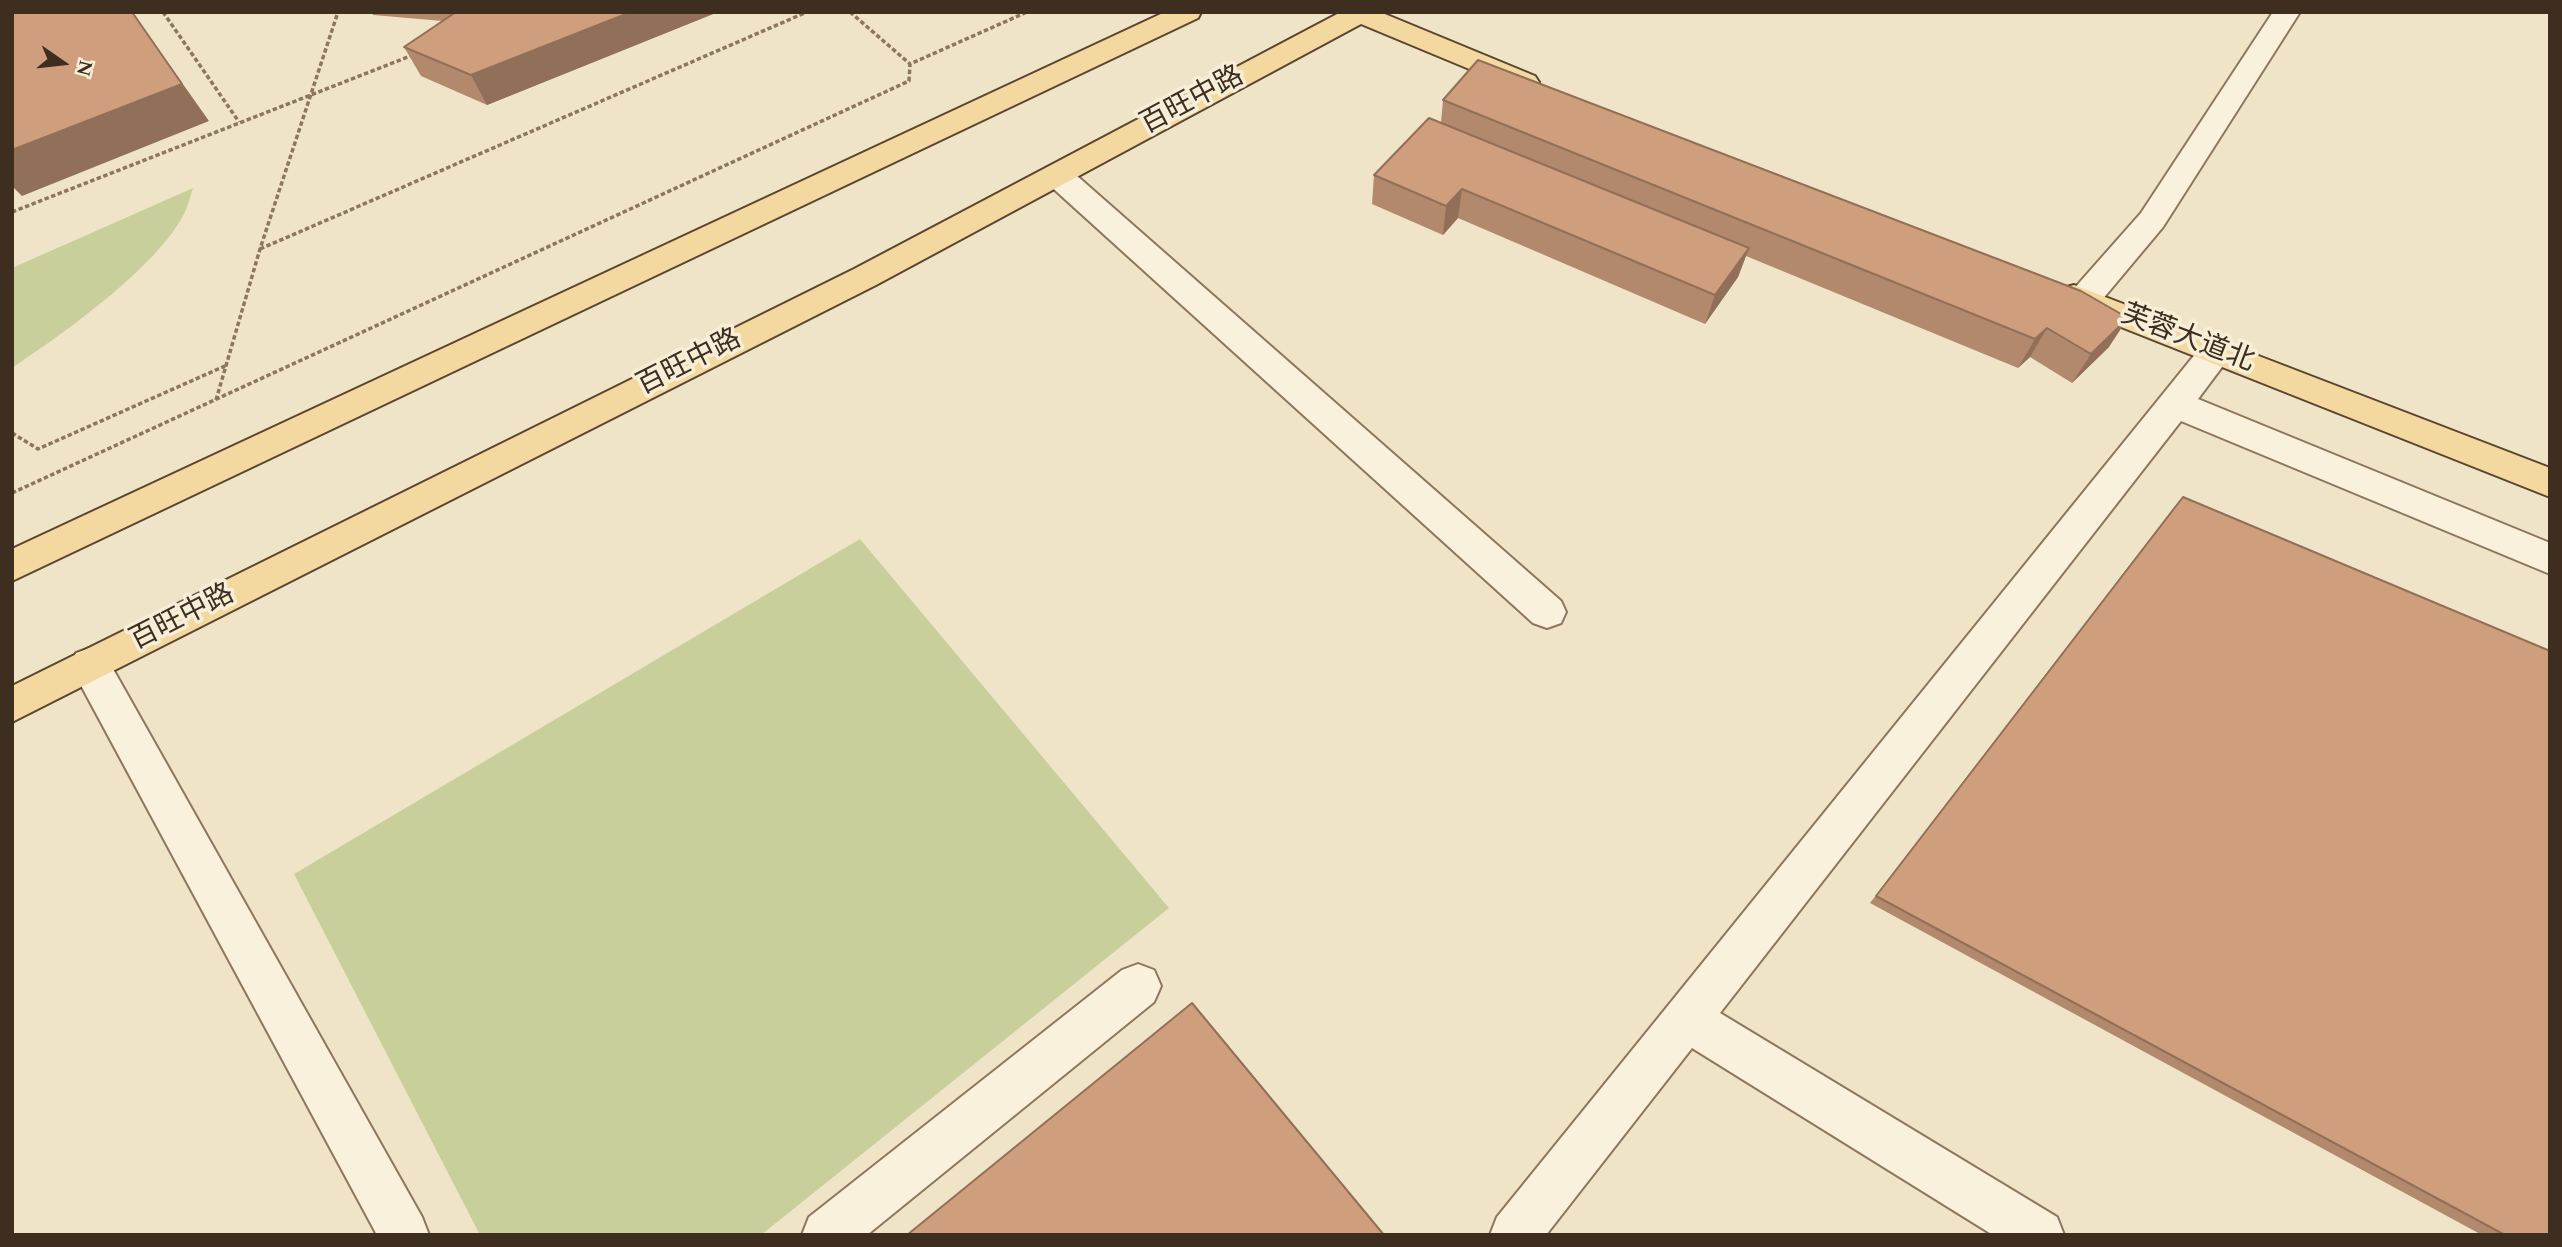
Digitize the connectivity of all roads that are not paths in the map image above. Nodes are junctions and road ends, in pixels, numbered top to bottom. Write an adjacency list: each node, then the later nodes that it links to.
1 (1188, 12): 12 (main road)
2 (2287, 12): 7 (street)
3 (1359, 13): 4 (main road); 5 (main road, 百旺中路)
4 (1557, 94)
5 (1057, 175): 13 (street); 14 (main road, 百旺中路)
6 (2045, 284): 7 (main road, 芙蓉大道北)
7 (2084, 299): 8 (main road, 芙蓉大道北)
8 (2217, 351): 9 (street); 10 (main road, 芙蓉大道北)
9 (2175, 404): 11 (street); 17 (street)
10 (2550, 483)
11 (2550, 559)
12 (12, 566)
13 (1547, 612)
14 (90, 665): 15 (main road, 百旺中路); 18 (street)
15 (12, 705)
16 (1138, 986): 19 (street)
17 (1686, 1018): 20 (street); 21 (street)
18 (404, 1235)
19 (827, 1235)
20 (1515, 1235)
21 (2039, 1235)

